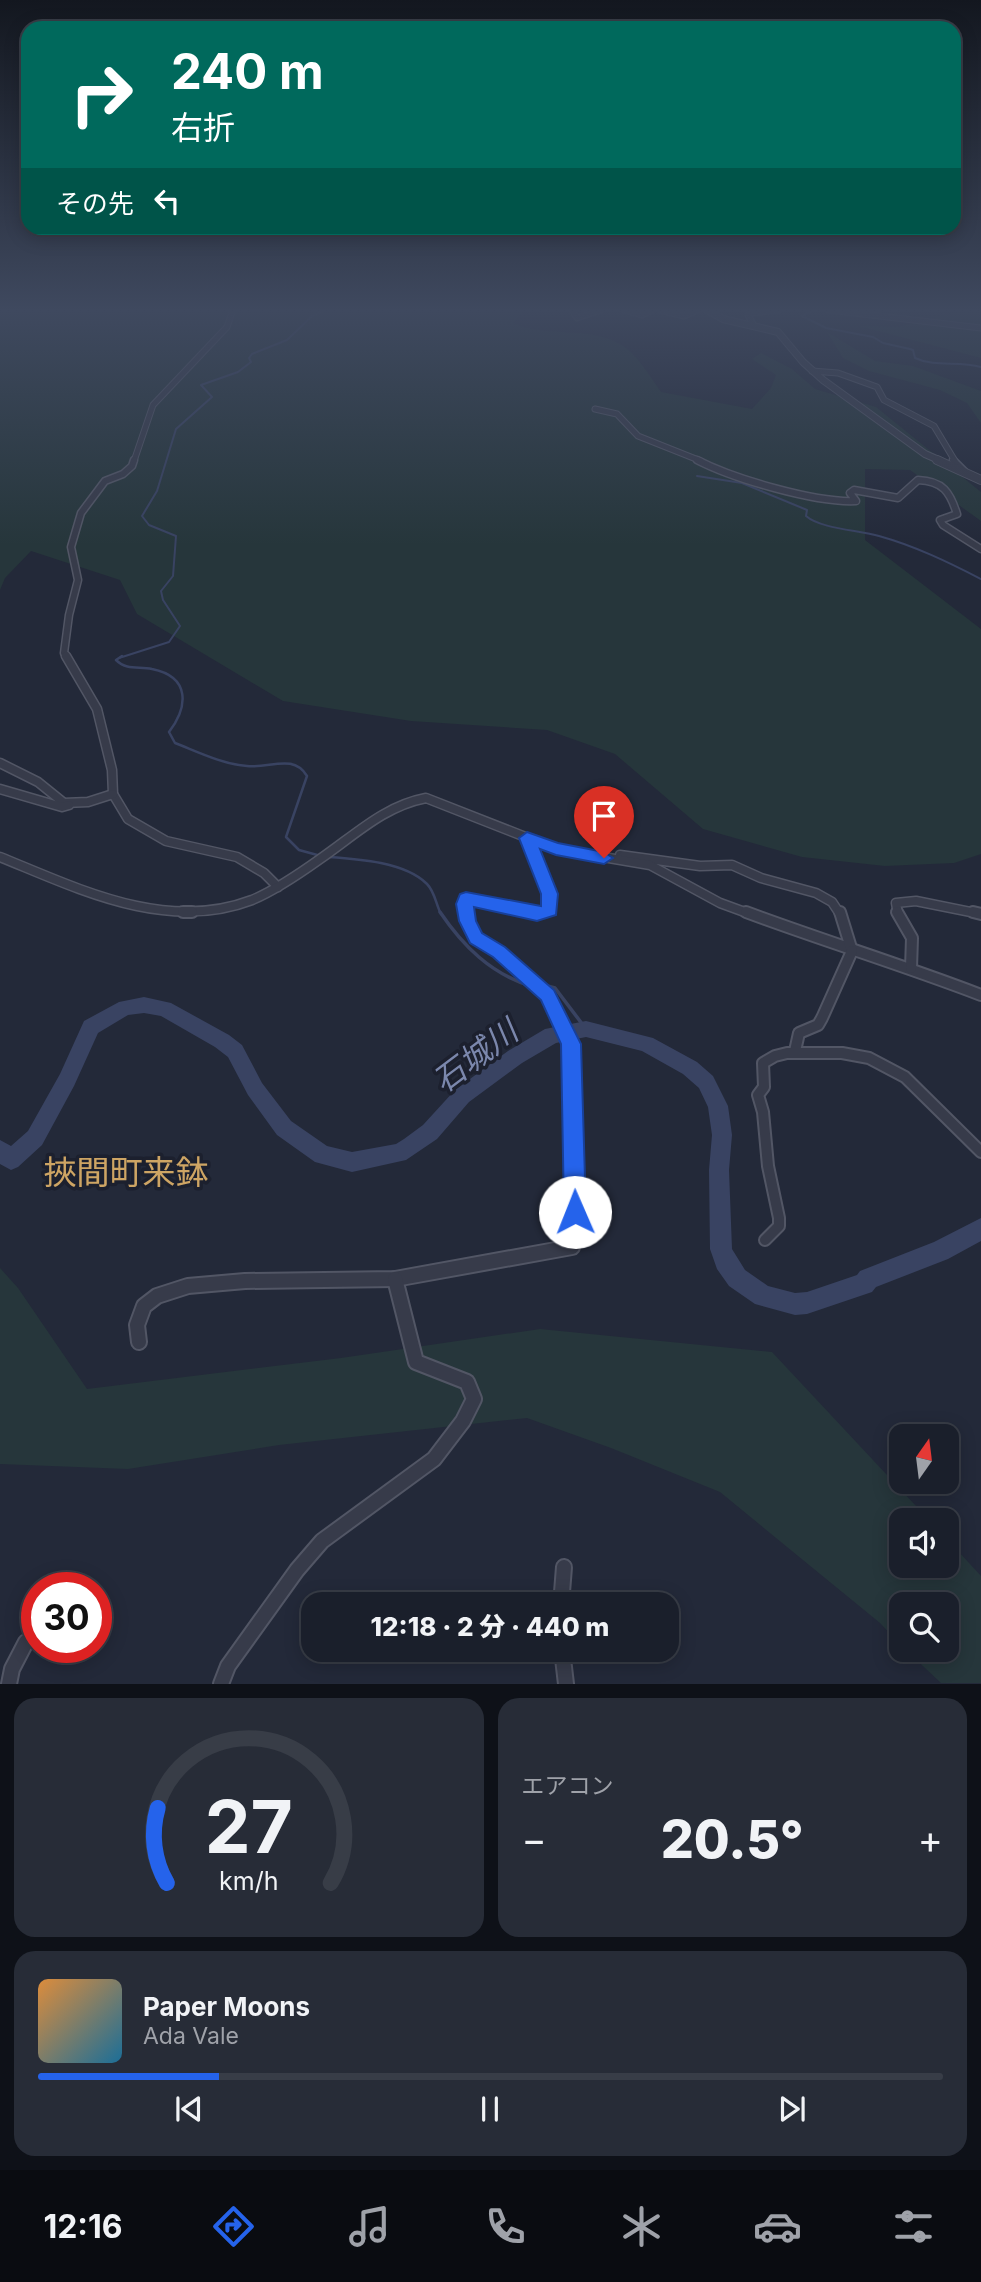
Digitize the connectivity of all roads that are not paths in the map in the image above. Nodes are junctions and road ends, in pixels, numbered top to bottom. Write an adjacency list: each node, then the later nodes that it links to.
1 (169, 389): 12 (street)
2 (837, 389): 6 (street)
3 (878, 389): 5 (street)
4 (595, 409): 9 (street)
5 (950, 456): 6 (street); 7 (street)
6 (940, 462): 7 (street)
7 (967, 475): 8 (street)
8 (981, 480)
9 (981, 549)
10 (0, 763): 13 (street)
11 (0, 789): 13 (street)
12 (113, 794): 13 (street); 17 (street)
13 (74, 804)
14 (527, 838): 16 (street); 17 (street); 25 (street)
15 (0, 857): 17 (street)
16 (604, 858): 19 (street); 19 (street)
17 (278, 887)
18 (981, 915): 20 (street)
19 (852, 951): 20 (street); 22 (street)
20 (911, 968): 21 (street)
21 (981, 995)
22 (795, 1051): 23 (street); 24 (street)
23 (981, 1152)
24 (765, 1240)
25 (396, 1279): 26 (street); 32 (street)
26 (139, 1342)
27 (564, 1567): 28 (street)
28 (563, 1592)
29 (21, 1652): 31 (street)
30 (563, 1662): 33 (street)
31 (9, 1684)
32 (222, 1684)
33 (566, 1684)

